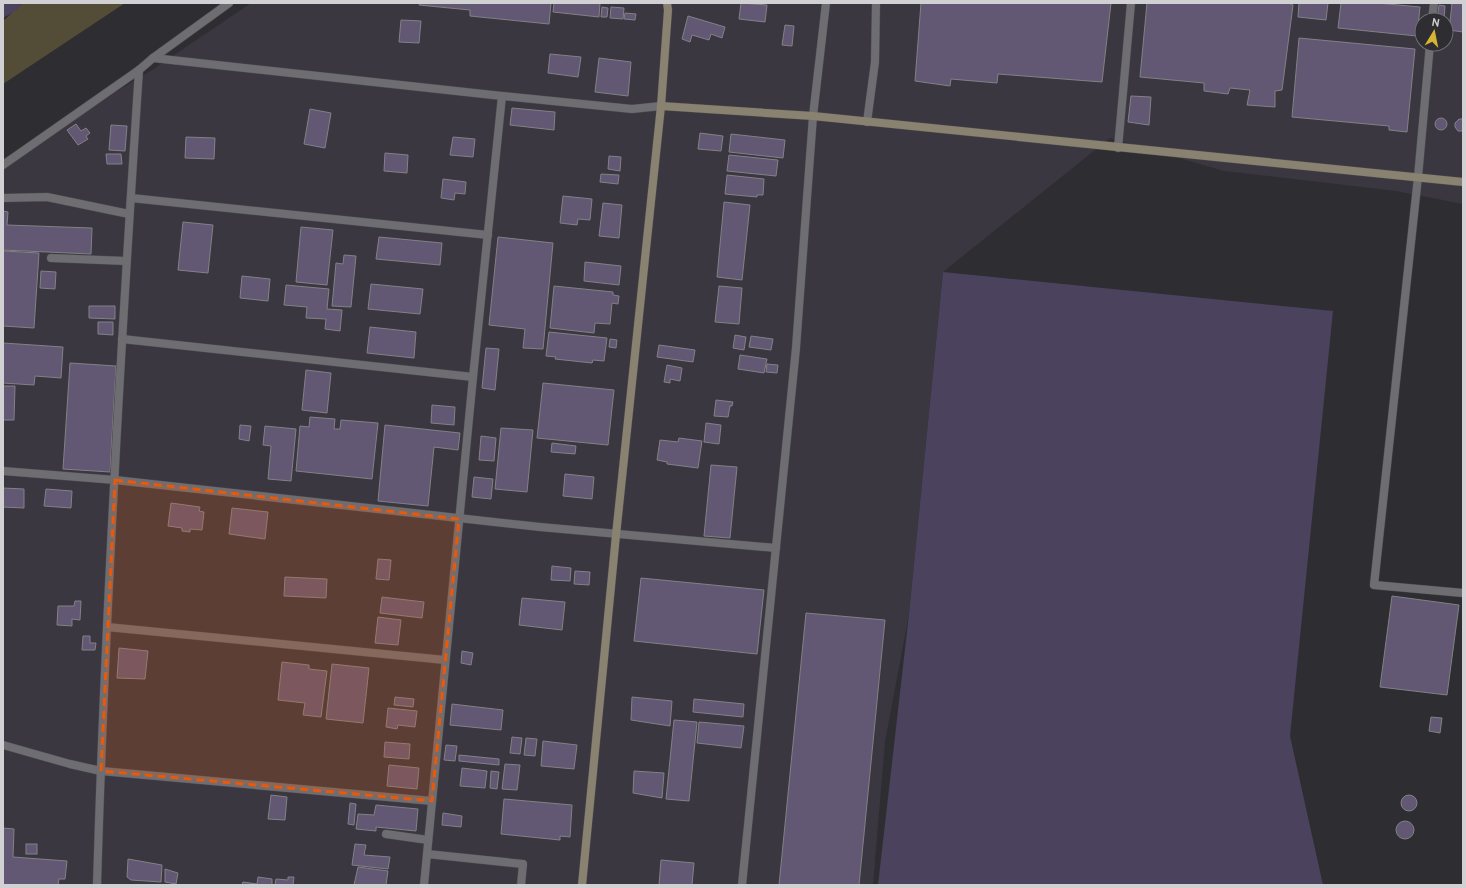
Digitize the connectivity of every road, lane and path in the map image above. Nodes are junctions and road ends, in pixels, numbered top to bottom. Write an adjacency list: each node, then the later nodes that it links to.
1 (229, 3): 7 (street)
2 (667, 3): 10 (street)
3 (826, 3): 11 (street)
4 (876, 3): 12 (street)
5 (1131, 3): 13 (street)
6 (1429, 52): 15 (street)
7 (153, 58): 8 (street); 9 (street)
8 (139, 70): 14 (street); 18 (street)
9 (502, 96): 10 (street); 20 (street)
10 (661, 106): 11 (street); 28 (street)
11 (813, 116): 12 (street); 29 (street)
12 (867, 122): 13 (street)
13 (1118, 148): 15 (street)
14 (3, 164)
15 (1418, 177): 16 (street); 30 (street)
16 (1463, 182)
17 (3, 198): 19 (street)
18 (130, 198): 19 (street); 20 (street)
19 (130, 214): 22 (street)
20 (488, 235): 24 (street)
21 (51, 258): 22 (street)
22 (126, 261): 23 (street)
23 (122, 339): 24 (street); 26 (street)
24 (473, 377): 27 (street)
25 (3, 471): 26 (street)
26 (115, 480): 27 (street); 31 (street)
27 (459, 519): 28 (street); 32 (street)
28 (616, 535): 29 (street); 42 (street)
29 (776, 548): 43 (street)
30 (1463, 593)
31 (107, 627): 32 (street); 34 (street)
32 (445, 660): 35 (street)
33 (3, 745): 34 (street)
34 (101, 771): 35 (street); 39 (street)
35 (432, 801): 37 (street)
36 (386, 834): 37 (street)
37 (428, 840): 38 (street)
38 (427, 854): 40 (street); 41 (street)
39 (97, 885)
40 (424, 885)
41 (521, 885)
42 (582, 885)
43 (742, 885)

